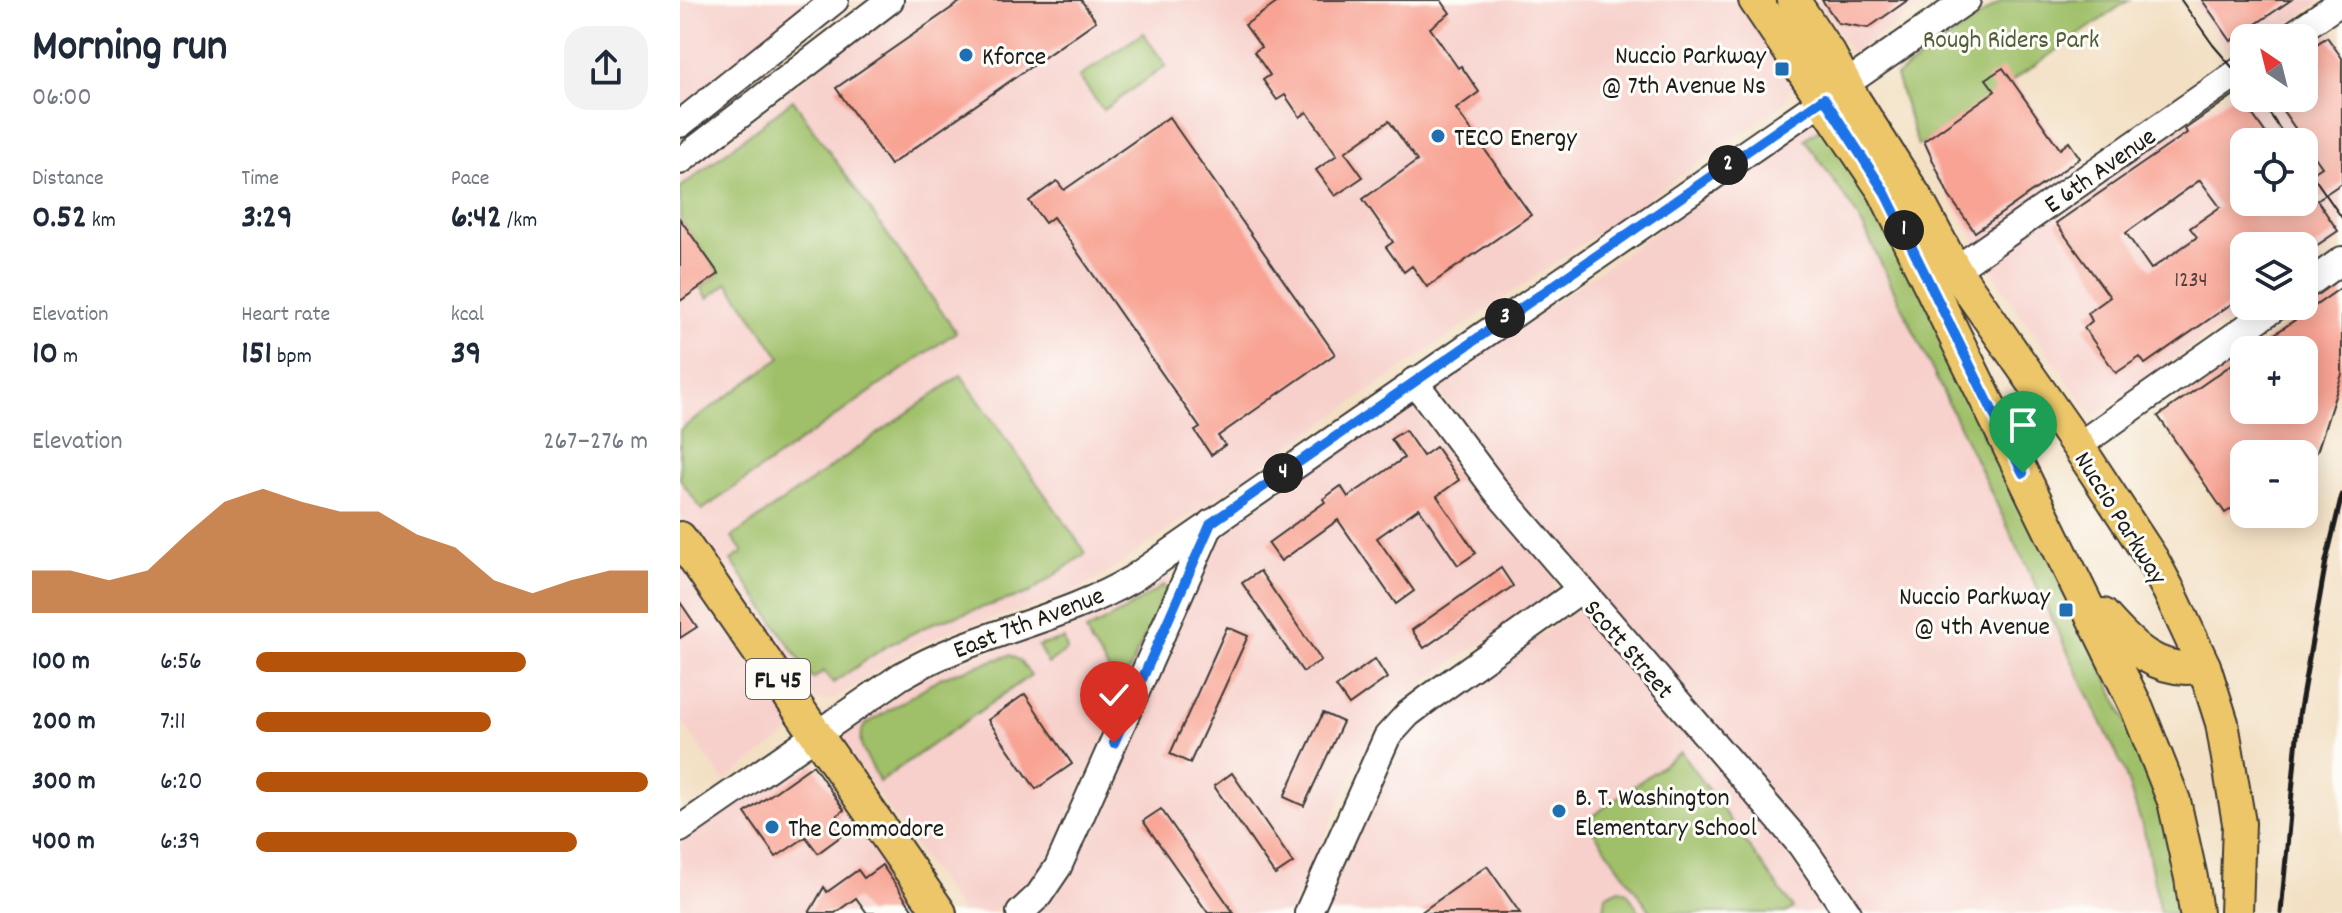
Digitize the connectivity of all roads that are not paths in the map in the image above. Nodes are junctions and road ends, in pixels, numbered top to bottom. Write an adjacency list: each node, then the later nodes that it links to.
1 (835, 0): 10 (street)
2 (890, 0): 11 (street)
3 (1755, 0): 9 (main road, Nuccio Parkway)
4 (1793, 0): 9 (main road, Nuccio Parkway)
5 (1967, 0): 9 (street, East 7th Avenue)
6 (2337, 13): 7 (street)
7 (2315, 24)
8 (2230, 78): 13 (street, E 6th Avenue)
9 (1834, 91): 13 (main road, Nuccio Parkway); 16 (street, East 7th Avenue); 20 (main road, Nuccio Parkway)
10 (680, 124)
11 (680, 161)
12 (2342, 260): 14 (street)
13 (1955, 270): 17 (main road, Nuccio Parkway)
14 (2318, 277)
15 (2257, 320): 17 (street)
16 (1414, 381): 18 (street, East 7th Avenue); 21 (street, Scott Street)
17 (2078, 446): 22 (main road, Nuccio Parkway)
18 (1211, 523): 23 (street, East 7th Avenue); 26 (street)
19 (680, 538): 23 (main road, FL 45)
20 (2078, 588): 22 (main road); 29 (main road, Nuccio Parkway)
21 (1580, 590): 27 (street); 28 (street, Scott Street)
22 (2204, 666): 30 (main road, Nuccio Parkway)
23 (816, 734): 24 (street, East 7th Avenue); 25 (main road, FL 45)
24 (680, 829)
25 (940, 913)
26 (1020, 913)
27 (1308, 913)
28 (1848, 913)
29 (2196, 913)
30 (2236, 913)

